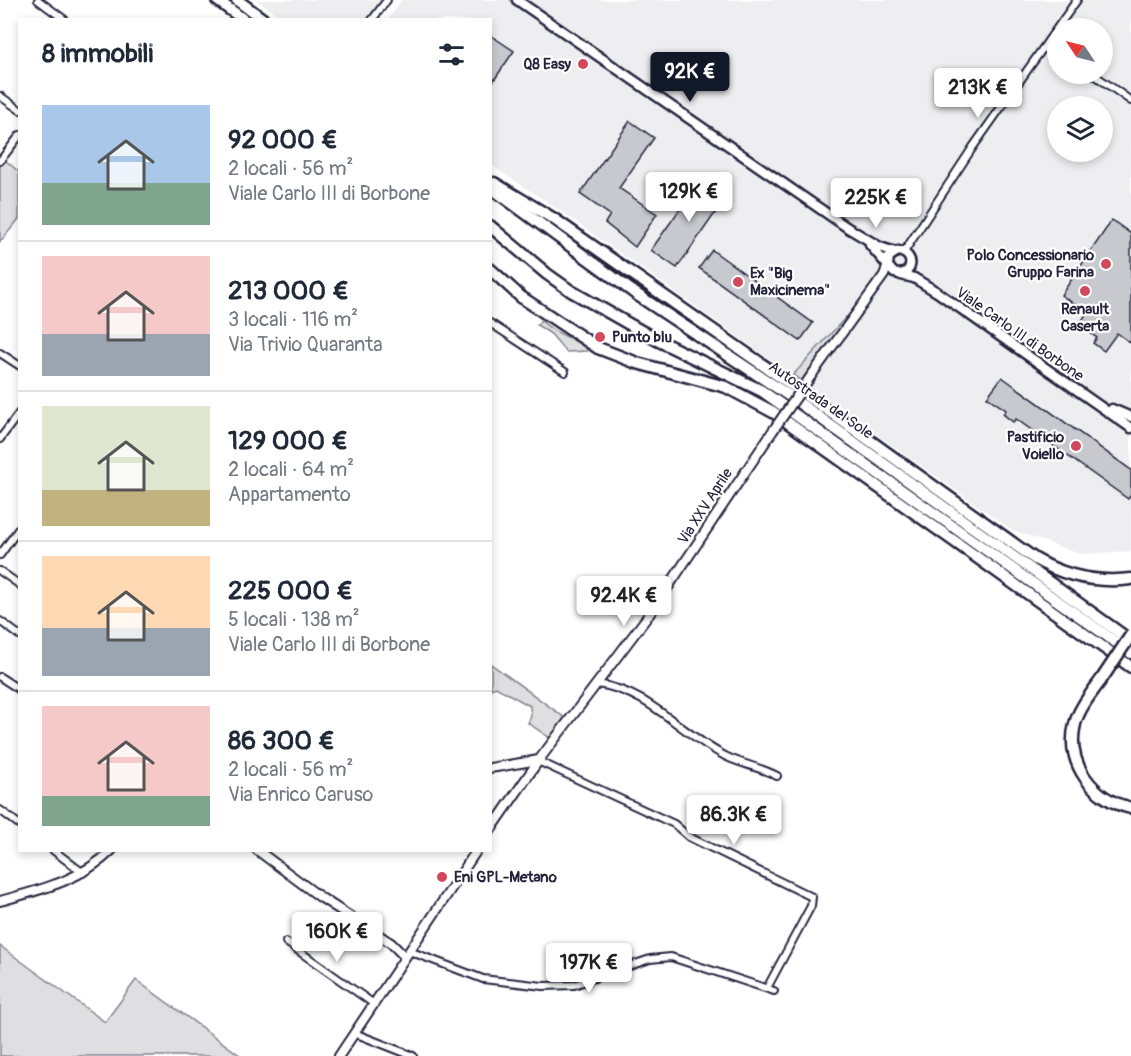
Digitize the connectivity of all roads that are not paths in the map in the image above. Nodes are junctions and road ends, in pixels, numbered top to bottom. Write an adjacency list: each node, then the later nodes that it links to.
1 (38, 0): 7 (street)
2 (217, 0): 8 (highway)
3 (237, 0): 9 (highway)
4 (387, 0): 10 (street)
5 (517, 0): 22 (main road, Viale Carlo III di Borbone)
6 (1077, 0): 11 (street)
7 (62, 18)
8 (240, 18)
9 (261, 18)
10 (374, 18)
11 (1064, 18)
12 (1047, 42): 23 (street)
13 (1107, 84): 15 (street)
14 (0, 96): 16 (street)
15 (1131, 101)
16 (18, 109)
17 (18, 138): 18 (street)
18 (0, 161)
19 (492, 183): 42 (highway)
20 (492, 188): 47 (highway, Autostrada del Sole)
21 (492, 228): 48 (highway, Autostrada del Sole)
22 (848, 228): 23 (main road, Viale Carlo III di Borbone); 25 (main road, Viale Carlo III di Borbone)
23 (900, 252): 24 (main road, Viale Carlo III di Borbone); 25 (main road)
24 (911, 263): 27 (main road); 29 (main road, Viale Carlo III di Borbone)
25 (888, 265): 27 (main road, Viale Carlo III di Borbone); 28 (street, Via XXV Aprile)
26 (492, 271): 49 (highway)
27 (899, 275): 28 (street, Via XXV Aprile); 29 (main road, Viale Carlo III di Borbone)
28 (878, 284): 52 (street, Via XXV Aprile, bridge)
29 (937, 292): 34 (main road, Viale Carlo III di Borbone)
30 (492, 324): 33 (street)
31 (0, 353): 32 (street)
32 (18, 365)
33 (565, 372)
34 (1088, 397): 36 (main road, Viale Carlo III di Borbone); 37 (main road, Viale Carlo III di Borbone)
35 (18, 415): 38 (street)
36 (1131, 417)
37 (1131, 428)
38 (0, 439)
39 (18, 531): 40 (street)
40 (0, 555)
41 (0, 571): 43 (street)
42 (1131, 579)
43 (18, 584)
44 (0, 621): 45 (street)
45 (18, 634)
46 (1131, 635): 51 (highway, bridge)
47 (1131, 642): 51 (highway, bridge)
48 (1131, 653)
49 (1131, 667)
50 (0, 677): 53 (street)
51 (1102, 682): 57 (highway)
52 (597, 684): 54 (street, Via XXV Aprile); 56 (street)
53 (18, 689)
54 (538, 760): 55 (street); 60 (street, Via XXV Aprile); 68 (street)
55 (492, 768)
56 (777, 776)
57 (1131, 806)
58 (0, 810): 59 (street)
59 (18, 824)
60 (492, 828)
61 (56, 852): 65 (street)
62 (109, 852): 65 (street)
63 (260, 852): 68 (street)
64 (476, 852): 68 (street)
65 (83, 873): 66 (street)
66 (0, 901)
67 (286, 942): 69 (street)
68 (407, 954): 69 (street)
69 (374, 1004): 70 (street)
70 (354, 1033): 71 (street); 72 (street)
71 (339, 1056)
72 (413, 1056)

